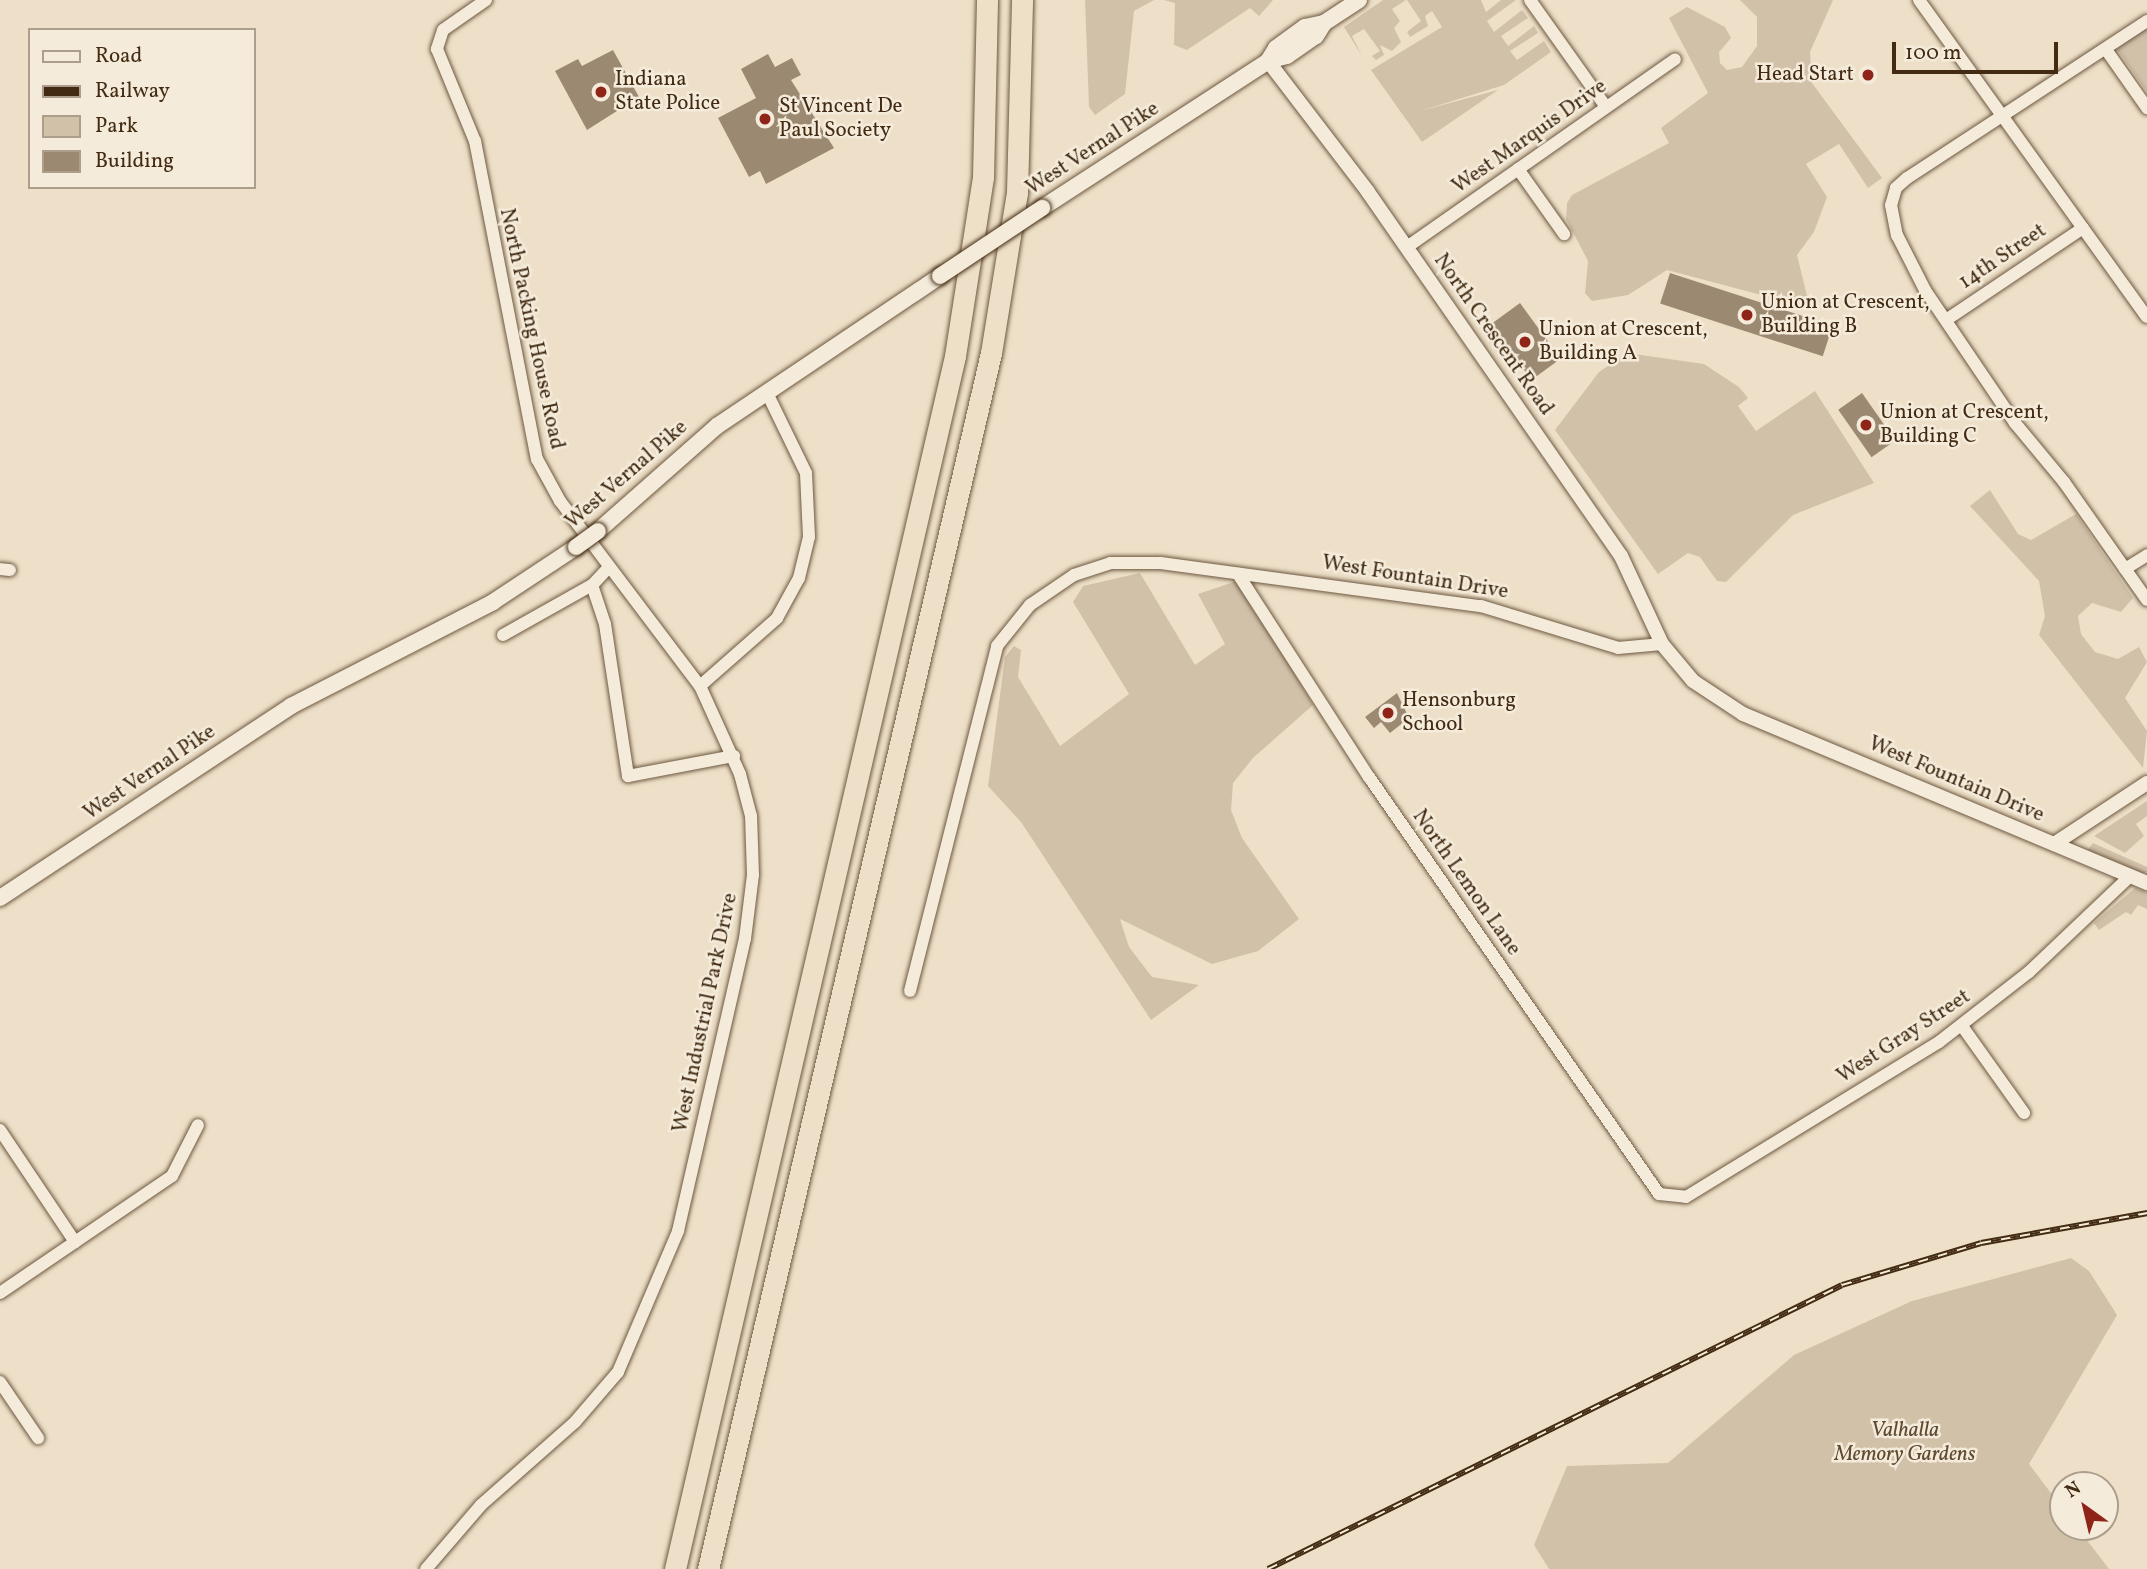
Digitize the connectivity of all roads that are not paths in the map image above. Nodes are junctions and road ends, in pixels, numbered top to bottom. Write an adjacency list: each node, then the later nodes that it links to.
1 (486, 0): 22 (street, North Packing House Road)
2 (988, 0): 47 (highway)
3 (1023, 0): 48 (highway)
4 (1359, 0): 10 (main road, West Vernal Pike)
5 (1530, 0): 11 (street)
6 (1919, 0): 13 (street)
7 (2147, 21): 8 (street)
8 (2108, 51): 12 (street); 13 (street)
9 (1675, 59): 11 (street, West Marquis Drive)
10 (1268, 61): 17 (street, North Crescent Road); 20 (main road, West Vernal Pike, bridge)
11 (1606, 107): 14 (street, West Marquis Drive)
12 (2147, 108)
13 (2005, 116): 15 (street); 19 (street)
14 (1518, 169): 16 (street); 17 (street, West Marquis Drive)
15 (2083, 228): 18 (street); 19 (street, 14th Street)
16 (1564, 234)
17 (1407, 247): 28 (street, North Crescent Road)
18 (2147, 317)
19 (1946, 320): 23 (street)
20 (766, 391): 29 (street); 35 (main road, West Vernal Pike, bridge)
21 (2147, 555): 23 (street)
22 (609, 567): 25 (street); 29 (street, North Packing House Road)
23 (2125, 569): 26 (street)
24 (1238, 574): 28 (street, West Fountain Drive); 36 (street, West Fountain Drive); 41 (street, North Lemon Lane)
25 (592, 584): 27 (street); 30 (street)
26 (2147, 600)
27 (503, 635)
28 (1662, 644): 32 (street, West Fountain Drive)
29 (700, 686): 30 (street, West Industrial Park Drive)
30 (734, 756): 46 (street, West Industrial Park Drive)
31 (2147, 783): 32 (street)
32 (2054, 844): 33 (street, West Fountain Drive)
33 (2130, 877): 34 (street, West Fountain Drive); 37 (street, West Gray Street)
34 (2147, 883)
35 (0, 898)
36 (909, 991)
37 (1962, 1026): 38 (street); 41 (street, West Gray Street)
38 (2024, 1113)
39 (198, 1125): 42 (street)
40 (0, 1130): 42 (street)
41 (1677, 1200)
42 (75, 1242): 43 (street)
43 (0, 1293)
44 (0, 1382): 45 (street)
45 (38, 1438)
46 (426, 1569)
47 (676, 1569)
48 (708, 1569)

